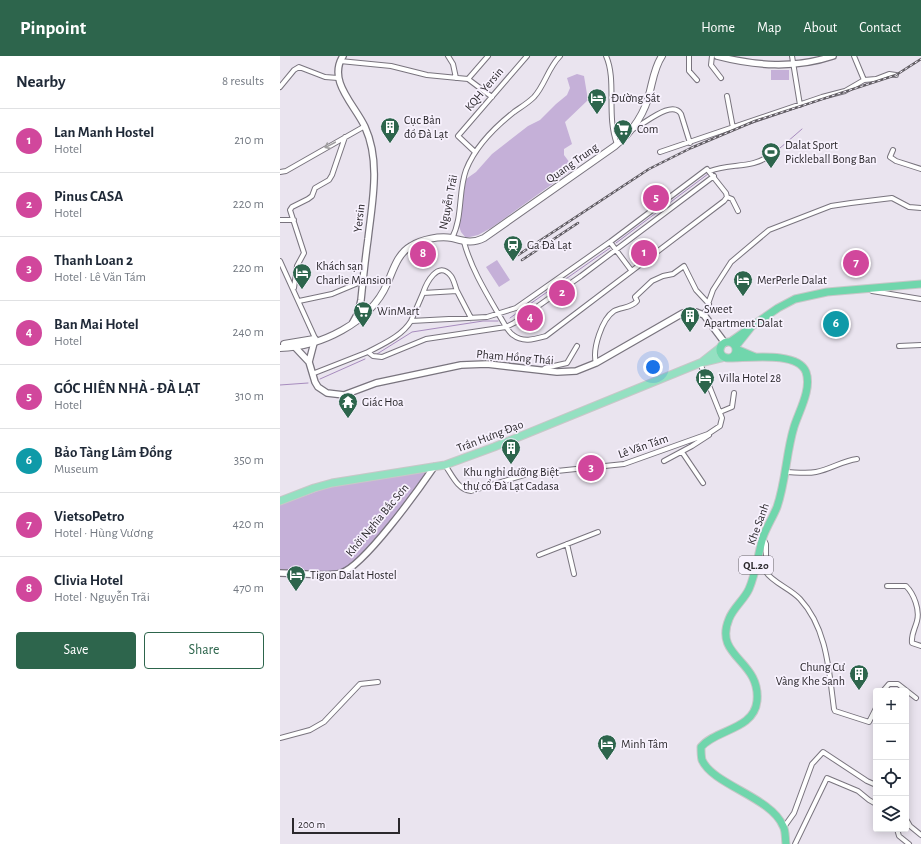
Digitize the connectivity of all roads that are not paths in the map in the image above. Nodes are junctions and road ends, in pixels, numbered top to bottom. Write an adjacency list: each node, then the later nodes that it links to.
1 (448, 56): 17 (street)
2 (488, 56): 19 (street, KQH Yersin)
3 (527, 56): 24 (street, KQH Yersin)
4 (560, 56): 33 (street, Nguyễn Trãi)
5 (606, 56): 31 (street)
6 (662, 56): 28 (main road, Quang Trung)
7 (689, 56): 20 (street)
8 (712, 56): 18 (street)
9 (717, 56): 14 (street)
10 (792, 56): 14 (street)
11 (833, 56): 14 (street)
12 (854, 56): 21 (street)
13 (341, 58): 16 (street); 17 (street, KQH Yersin)
14 (793, 65): 25 (street)
15 (896, 75): 21 (street)
16 (338, 78): 22 (street); 26 (street, Yersin)
17 (456, 78): 19 (street, KQH Yersin)
18 (721, 78)
19 (468, 79): 24 (street)
20 (697, 80)
21 (864, 80): 25 (street)
22 (280, 87)
23 (727, 96): 27 (street)
24 (492, 97): 33 (street, KQH Yersin)
25 (800, 105): 27 (street)
26 (365, 126): 29 (street); 52 (street, Yersin)
27 (733, 128): 30 (street)
28 (632, 129): 30 (street); 31 (main road, Quang Trung)
29 (345, 137): 38 (street, one-way to 38); 44 (street)
30 (690, 143): 34 (street)
31 (617, 144): 46 (main road, Quang Trung)
32 (893, 150): 36 (street)
33 (475, 152): 45 (street, Nguyễn Trãi)
34 (660, 152)
35 (772, 156): 37 (street)
36 (921, 169)
37 (710, 171): 39 (street); 47 (street)
38 (280, 172)
39 (714, 176): 40 (street); 48 (street)
40 (727, 197): 42 (street); 50 (street)
41 (921, 208): 60 (street)
42 (738, 211)
43 (280, 220): 44 (street)
44 (294, 220): 54 (street)
45 (452, 238): 46 (main road, Quang Trung); 51 (main road, Nguyễn Trãi)
46 (464, 242): 62 (street)
47 (610, 242): 48 (street); 62 (street)
48 (615, 249): 50 (street); 67 (street)
49 (280, 261): 54 (street)
50 (631, 270): 67 (street)
51 (390, 275): 61 (main road, Nguyễn Trãi); 66 (main road, Nguyễn Trãi)
52 (363, 281): 59 (street); 61 (street, Yersin)
53 (921, 284): 55 (highway)
54 (294, 288): 59 (street)
55 (858, 288): 58 (street); 70 (highway)
56 (457, 291): 57 (street); 57 (street); 64 (street)
57 (423, 293): 65 (street)
58 (921, 299)
59 (299, 301): 68 (street)
60 (709, 304): 63 (street); 80 (street)
61 (358, 313): 66 (street, Yersin); 68 (main road, Yersin)
62 (499, 315): 64 (street); 67 (street)
63 (704, 315): 70 (street); 80 (street, Phạm Hồng Thái)
64 (471, 318): 65 (street)
65 (411, 321): 76 (street)
66 (353, 322): 68 (main road, Yersin)
67 (506, 327): 76 (street)
68 (315, 341): 72 (main road, Yersin); 79 (street, Phạm Hồng Thái)
69 (280, 345): 72 (main road, Yersin)
70 (729, 345): 77 (highway); 77 (highway); 78 (highway, Khe Sanh / QL.20); 81 (main road, Trần Hưng Đạo)
71 (921, 345): 74 (street)
72 (293, 346): 75 (main road, Yersin); 79 (street)
73 (577, 346): 82 (street)
74 (899, 346)
75 (280, 348)
76 (368, 352): 83 (street)
77 (727, 358): 78 (highway, Khe Sanh / QL.20); 81 (main road, Trần Hưng Đạo)
78 (757, 358): 92 (highway, Khe Sanh / QL.20)
79 (309, 362): 83 (street, Phạm Hồng Thái)
80 (596, 362): 82 (street, Phạm Hồng Thái)
81 (700, 363): 85 (street); 90 (main road, Trần Hưng Đạo)
82 (542, 371): 83 (street, Phạm Hồng Thái)
83 (312, 374)
84 (734, 393): 85 (street)
85 (720, 412): 86 (street)
86 (715, 430): 87 (street); 90 (street, Lê Văn Tám)
87 (682, 452): 89 (street); 93 (street)
88 (857, 459): 92 (street)
89 (664, 461)
90 (444, 465): 91 (main road, Trần Hưng Đạo)
91 (434, 467): 94 (main road, Trần Hưng Đạo); 99 (street, Khởi Nghĩa Bắc Sơn)
92 (784, 472): 96 (highway, Khe Sanh / QL.20)
93 (703, 483)
94 (280, 501)
95 (598, 532): 97 (street)
96 (763, 537): 108 (street); 113 (highway, Khe Sanh / QL.20)
97 (567, 544): 98 (street); 100 (street)
98 (539, 555)
99 (280, 573)
100 (574, 574)
101 (887, 586): 102 (street)
102 (921, 646)
103 (378, 682): 109 (street)
104 (886, 688): 105 (street)
105 (903, 688)
106 (909, 693): 107 (street)
107 (916, 698)
108 (873, 714)
109 (280, 738)
110 (873, 784): 113 (street)
111 (873, 802): 117 (street)
112 (909, 824): 115 (street)
113 (784, 827): 116 (highway)
114 (898, 832): 118 (street)
115 (921, 835)
116 (786, 844)
117 (795, 844)
118 (909, 844)

